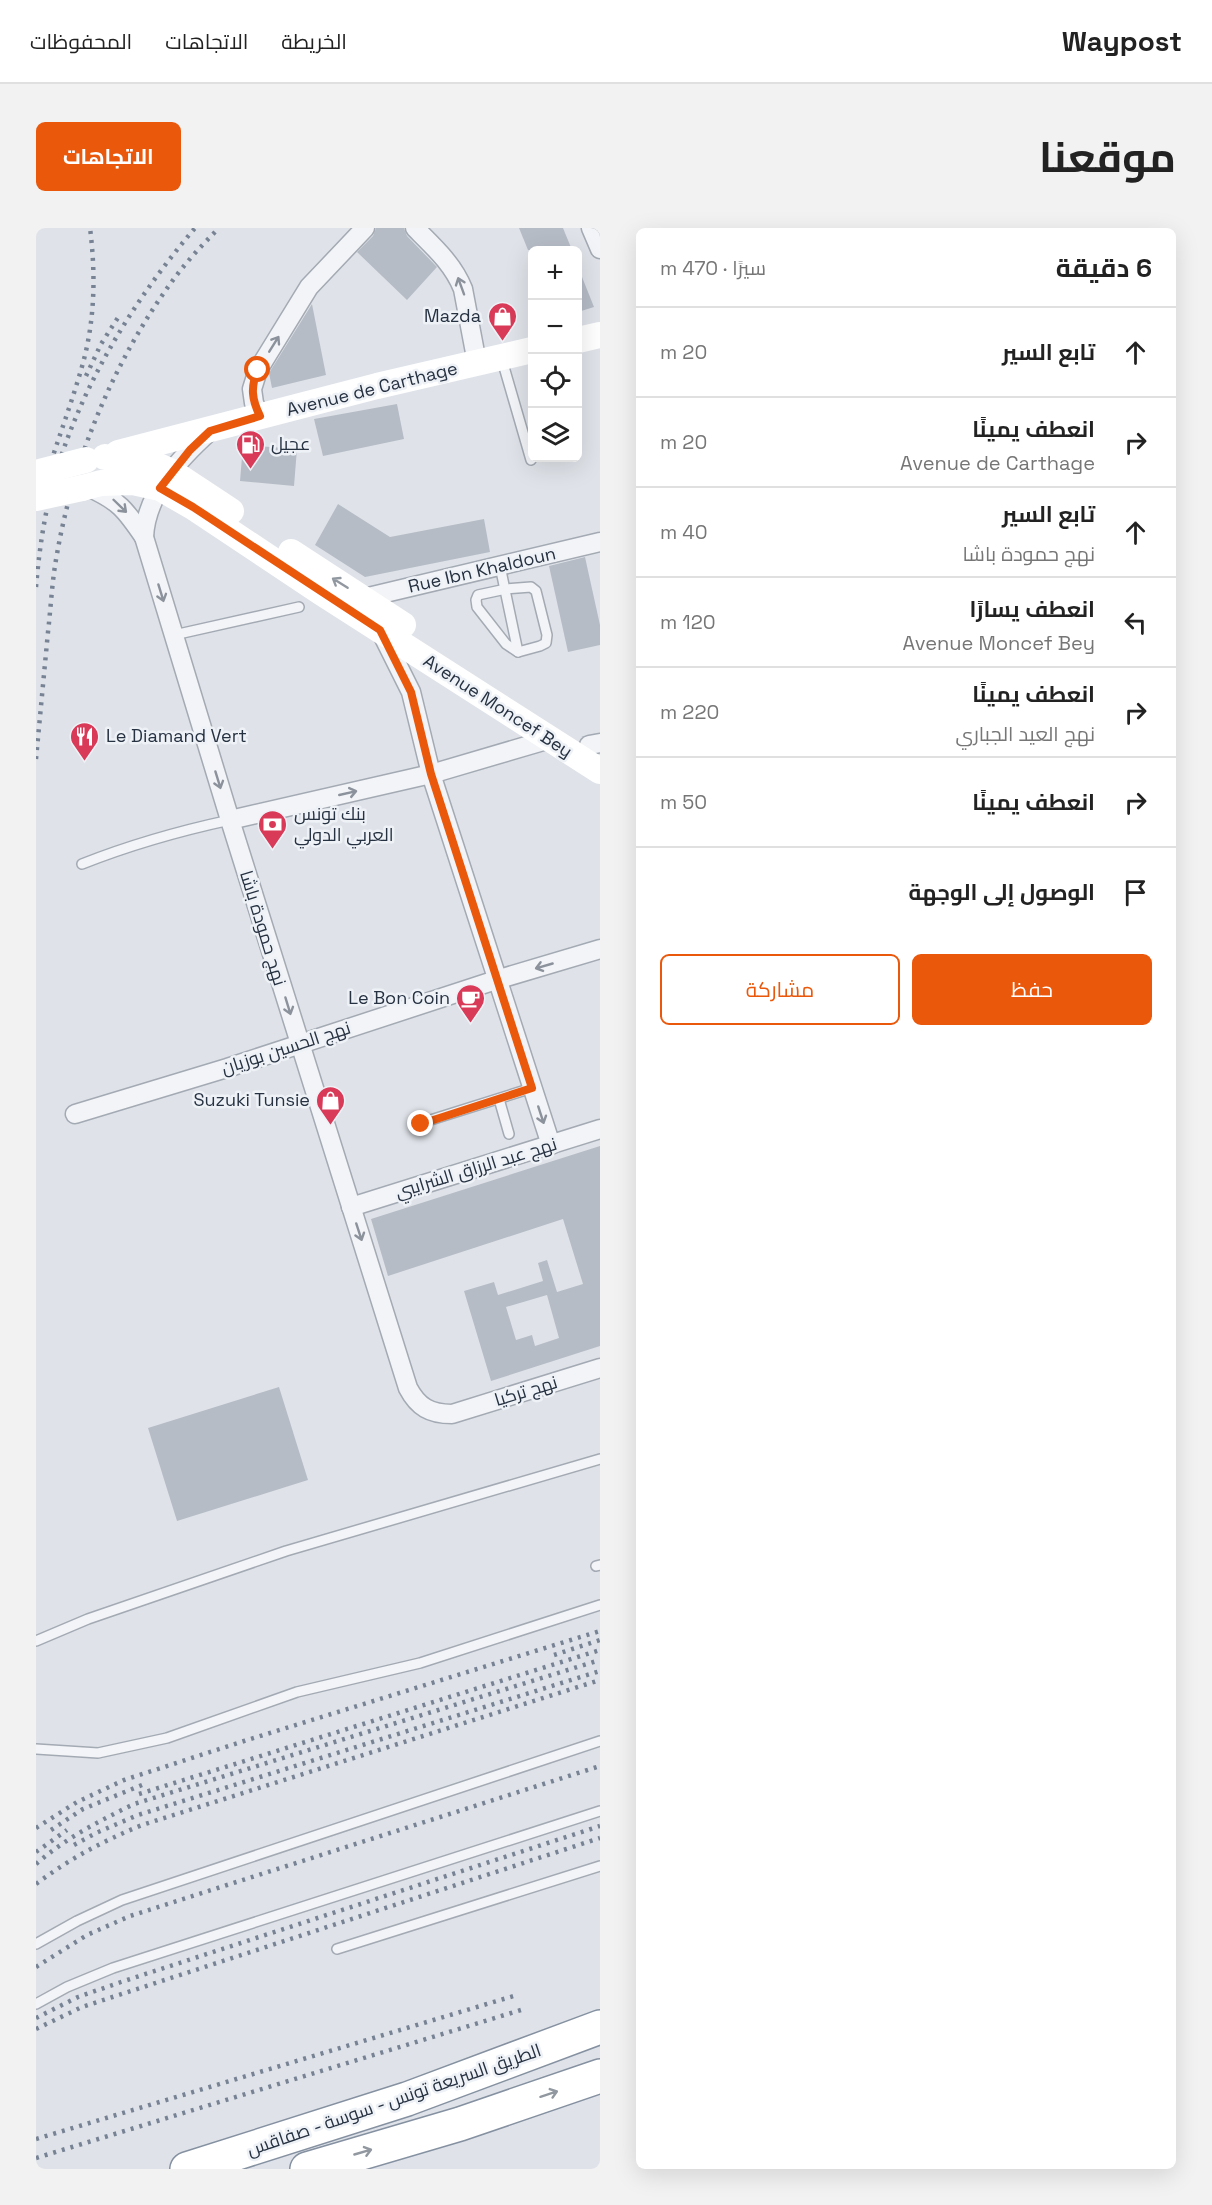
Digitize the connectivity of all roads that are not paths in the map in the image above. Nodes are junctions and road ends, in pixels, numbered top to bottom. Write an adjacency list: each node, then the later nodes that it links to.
1 (365, 228): 10 (street, one-way to 1)
2 (415, 228): 9 (street, one-way to 2)
3 (591, 228): 4 (street)
4 (600, 249)
5 (600, 335): 6 (main road)
6 (582, 339)
7 (528, 351): 8 (main road, Avenue de Carthage)
8 (502, 357): 9 (main road, Avenue de Carthage); 12 (lane)
9 (477, 363): 10 (main road, Avenue de Carthage)
10 (260, 416): 11 (main road, Avenue de Carthage)
11 (211, 431): 13 (main road, Avenue de Carthage); 15 (street, نهج حمودة باشا)
12 (528, 449)
13 (97, 458): 14 (main road, Avenue de Carthage, bridge); 15 (main road, Avenue Moncef Bey)
14 (36, 473)
15 (166, 480): 16 (main road, Avenue Moncef Bey); 18 (street, نهج حمودة باشا); 22 (main road, Avenue Moncef Bey, one-way to 15); 24 (main road, Avenue Moncef Bey)
16 (85, 487): 17 (main road, Avenue Moncef Bey, bridge); 18 (street, one-way to 18)
17 (36, 498)
18 (144, 537): 25 (street, نهج حمودة باشا, one-way to 25)
19 (600, 542): 20 (street, Rue Ibn Khaldoun)
20 (500, 566): 21 (lane); 22 (street, Rue Ibn Khaldoun)
21 (506, 589): 26 (lane); 26 (lane); 26 (lane)
22 (364, 598): 30 (main road, Avenue Moncef Bey)
23 (298, 608): 25 (lane)
24 (380, 630): 27 (main road, Avenue Moncef Bey); 28 (street)
25 (174, 635): 33 (street, نهج حمودة باشا, one-way to 33)
26 (518, 652)
27 (436, 666): 28 (street); 29 (main road, Avenue Moncef Bey)
28 (411, 692): 32 (street)
29 (550, 739): 31 (main road, Avenue Moncef Bey); 32 (street)
30 (596, 747)
31 (600, 771)
32 (431, 774): 33 (street, one-way to 32); 36 (street)
33 (230, 820): 34 (lane); 37 (street, نهج حمودة باشا, one-way to 37)
34 (82, 864)
35 (600, 950): 36 (street, نهج الحسين بوزيان, one-way to 36)
36 (496, 980): 37 (street, نهج الحسين بوزيان); 38 (street)
37 (299, 1043): 40 (street, نهج الحسين بوزيان); 45 (street, نهج حمودة باشا)
38 (532, 1088): 39 (lane); 44 (street, one-way to 44)
39 (499, 1099): 41 (lane); 43 (lane)
40 (75, 1114)
41 (421, 1124)
42 (600, 1129): 44 (street, نهج عبد الرزاق الشرايبي)
43 (509, 1134)
44 (550, 1145): 45 (street, نهج عبد الرزاق الشرايبي)
45 (351, 1207): 47 (street, نهج حمودة باشا, one-way to 47)
46 (600, 1368): 47 (street, نهج تركيا)
47 (452, 1414)
48 (600, 1459): 50 (lane)
49 (600, 1605): 52 (lane)
50 (36, 1641)
51 (600, 1741): 55 (lane)
52 (36, 1749)
53 (600, 1811): 57 (lane)
54 (600, 1866): 56 (lane)
55 (36, 1944)
56 (337, 1949)
57 (36, 2004)
58 (600, 2027): 60 (highway, الطريق السريعة تونس - سوسة - صفاقس)
59 (600, 2076): 61 (highway, الطريق السريعة تونس - سوسة - صفاقس, one-way to 59)
60 (187, 2169)
61 (307, 2169)

